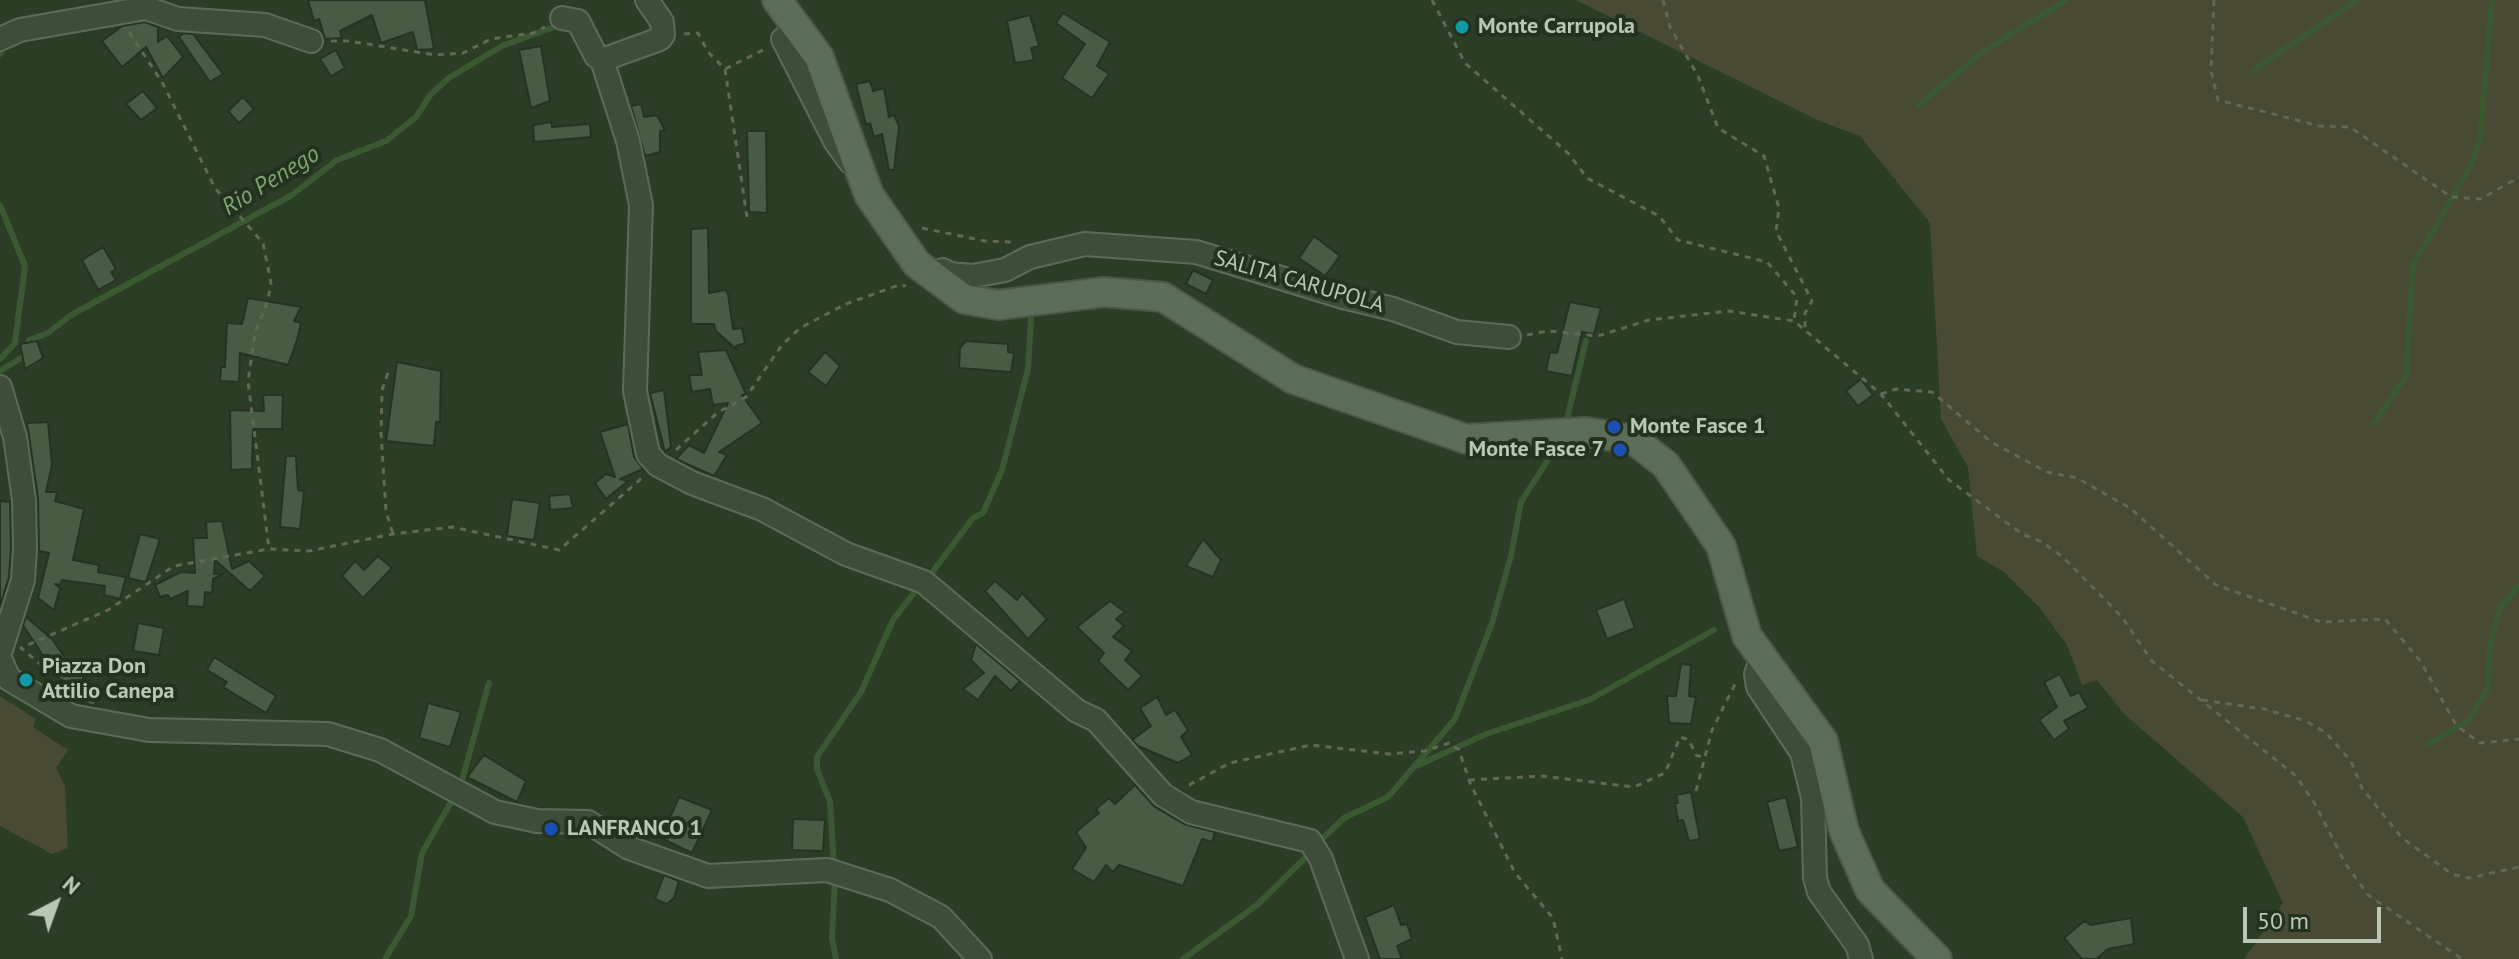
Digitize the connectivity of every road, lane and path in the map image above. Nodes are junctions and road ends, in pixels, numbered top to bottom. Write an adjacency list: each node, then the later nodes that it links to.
1 (647, 0): 9 (street)
2 (777, 0): 14 (main road)
3 (1432, 0): 20 (path)
4 (1663, 0): 21 (path)
5 (2214, 0): 15 (path)
6 (117, 12): 8 (street); 11 (street); 28 (path)
7 (562, 18): 11 (path); 12 (street)
8 (0, 39)
9 (660, 39): 12 (street); 13 (path)
10 (783, 39): 13 (path); 14 (street)
11 (311, 41)
12 (602, 60): 26 (street)
13 (725, 69): 16 (path)
14 (858, 172): 19 (main road)
15 (2519, 177)
16 (747, 217)
17 (915, 224): 18 (path)
18 (1030, 257): 19 (street, SALITA CARUPOLA); 22 (street, SALITA CARUPOLA)
19 (931, 276): 26 (path); 30 (main road)
20 (1794, 321): 21 (path); 22 (path)
21 (1805, 330): 25 (path)
22 (1509, 337)
23 (388, 373): 27 (path)
24 (0, 387): 29 (street)
25 (1881, 394): 33 (path); 34 (path)
26 (658, 465): 27 (path); 38 (street)
27 (393, 534): 28 (path)
28 (269, 549): 31 (path)
29 (1, 652): 40 (street)
30 (1761, 659): 43 (street); 44 (main road)
31 (45, 672)
32 (1738, 680): 35 (path)
33 (2198, 699): 39 (path); 45 (path)
34 (2519, 739)
35 (1702, 757): 36 (path); 37 (path)
36 (1469, 780): 38 (path); 42 (path)
37 (1696, 791)
38 (1163, 795): 41 (street)
39 (2519, 867)
40 (980, 959)
41 (1357, 959)
42 (1562, 959)
43 (1861, 959)
44 (1937, 959)
45 (2462, 959)

